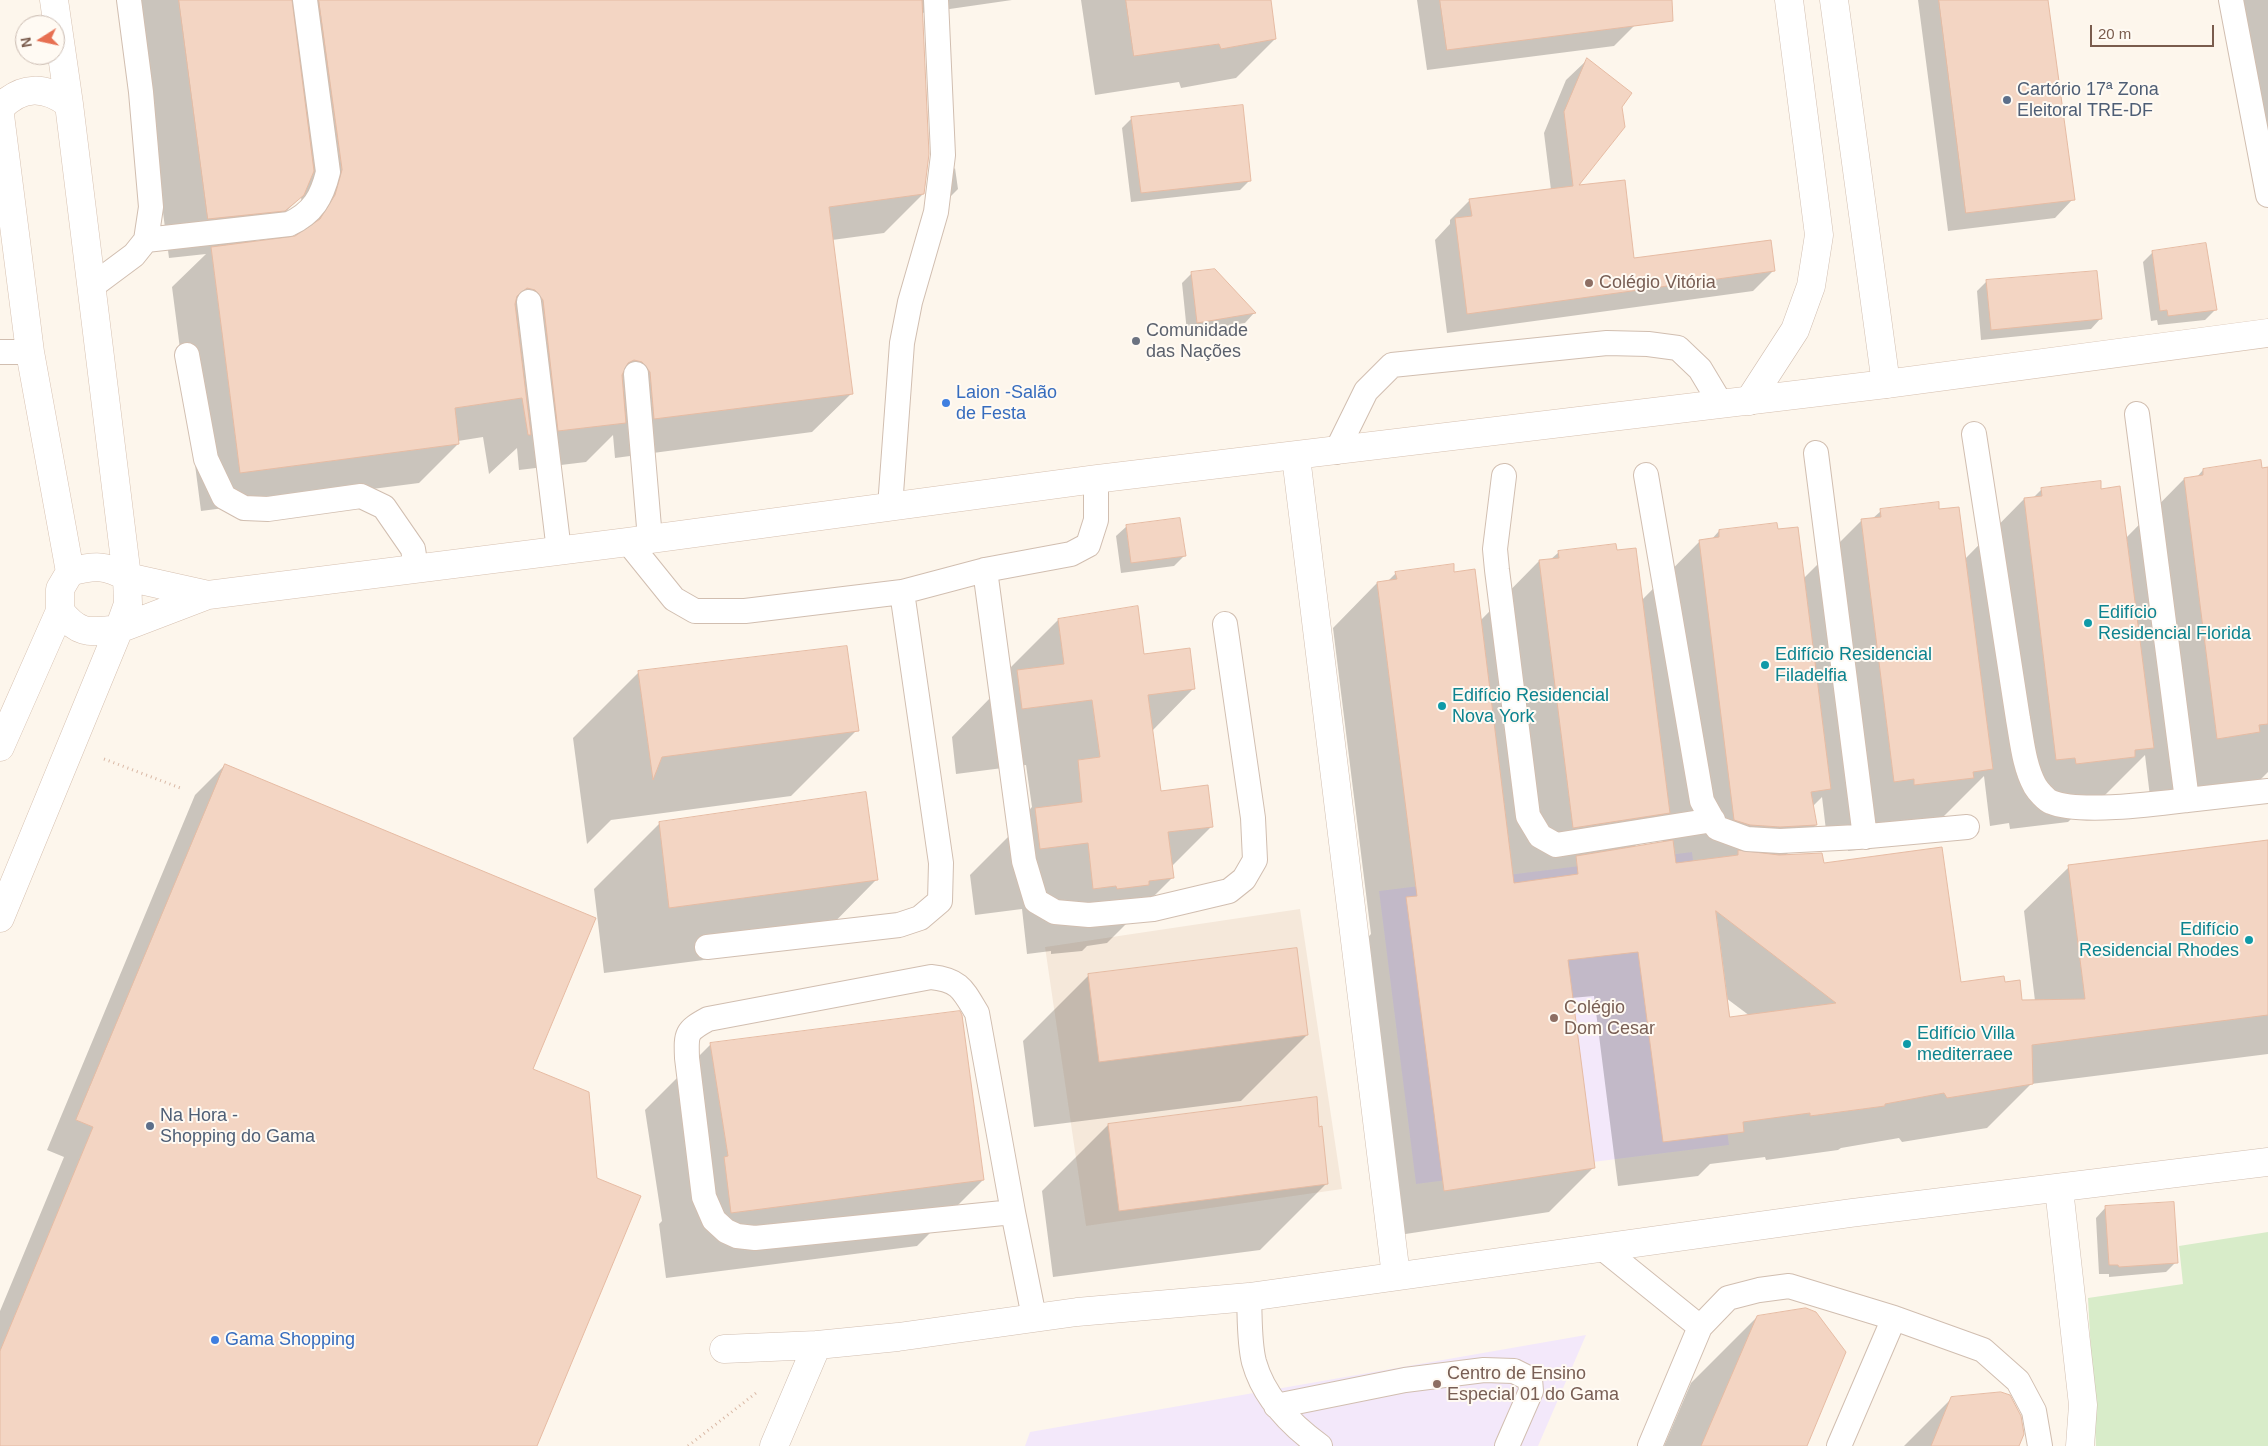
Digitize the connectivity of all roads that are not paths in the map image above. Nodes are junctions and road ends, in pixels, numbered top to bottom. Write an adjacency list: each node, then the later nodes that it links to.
1 (54, 0): 8 (street)
2 (129, 0): 12 (lane)
3 (305, 0): 12 (lane)
4 (936, 0): 31 (lane)
5 (1789, 0): 21 (street)
6 (1834, 0): 20 (street)
7 (2231, 0): 11 (lane)
8 (69, 104): 9 (street); 13 (street)
9 (0, 108)
10 (0, 115): 17 (street)
11 (2268, 196)
12 (146, 240): 13 (lane)
13 (91, 287): 37 (street)
14 (529, 302): 33 (lane)
15 (2268, 333): 20 (street)
16 (0, 352): 17 (lane)
17 (30, 352): 36 (street)
18 (188, 355): 34 (lane)
19 (636, 374): 32 (lane)
20 (1886, 384): 21 (street)
21 (1749, 400): 22 (street)
22 (1721, 404): 25 (street); 25 (lane)
23 (2137, 414): 45 (lane)
24 (1974, 434): 45 (lane)
25 (1336, 452): 27 (street)
26 (1816, 453): 48 (lane)
27 (1296, 457): 30 (street); 55 (street)
28 (1646, 475): 46 (lane)
29 (1504, 476): 46 (lane)
30 (1096, 479): 31 (street); 35 (lane)
31 (890, 507): 32 (street)
32 (639, 541): 33 (street); 38 (lane)
33 (559, 551): 34 (street)
34 (416, 568): 39 (street)
35 (985, 570): 38 (lane); 41 (lane)
36 (70, 572): 37 (street); 40 (street)
37 (127, 577): 39 (street); 42 (street)
38 (902, 592): 50 (lane)
39 (208, 595): 42 (street)
40 (60, 611): 42 (street); 43 (street)
41 (1225, 624)
42 (119, 629): 49 (street)
43 (0, 747)
44 (2268, 791): 45 (lane)
45 (2187, 800)
46 (1713, 820): 48 (lane)
47 (1967, 827): 48 (lane)
48 (1865, 836)
49 (0, 918)
50 (707, 947)
51 (2268, 1162): 52 (street)
52 (2059, 1189): 54 (street); 69 (street)
53 (1013, 1212): 53 (lane); 57 (lane)
54 (1601, 1247): 55 (street); 59 (lane)
55 (1396, 1276): 56 (street)
56 (1249, 1297): 57 (street); 62 (lane)
57 (1034, 1317): 60 (street)
58 (1894, 1318): 59 (lane); 67 (lane); 68 (lane)
59 (1700, 1327): 66 (lane)
60 (817, 1345): 61 (street); 63 (street)
61 (724, 1350)
62 (1276, 1406): 64 (lane); 65 (lane)
63 (774, 1446)
64 (1320, 1446)
65 (1507, 1446)
66 (1650, 1446)
67 (1839, 1446)
68 (2040, 1446)
69 (2080, 1446)

